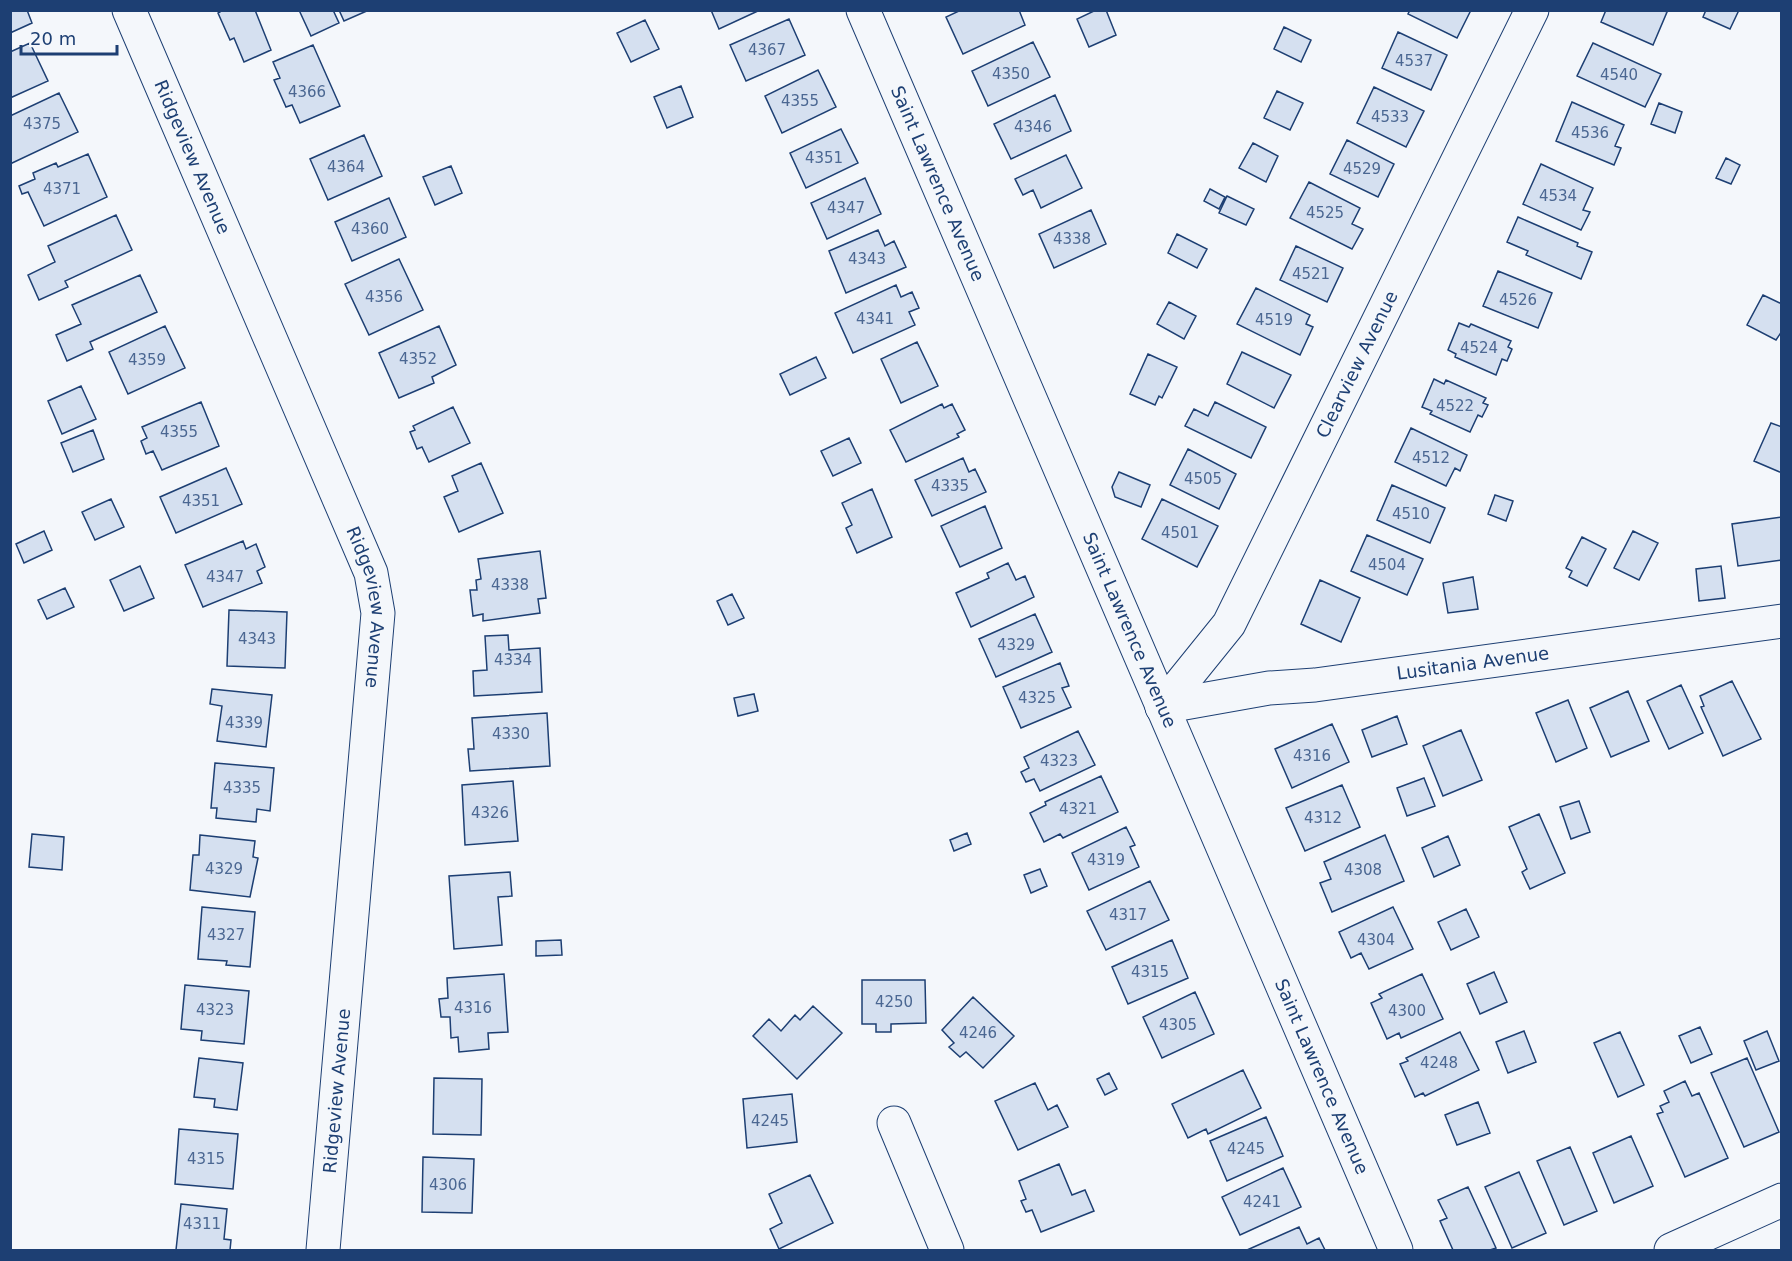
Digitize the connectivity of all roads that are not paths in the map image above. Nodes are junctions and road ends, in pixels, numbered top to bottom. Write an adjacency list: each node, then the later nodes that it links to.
1 (129, 10): 8 (street, Ridgeview Avenue)
2 (863, 10): 5 (street, Saint Lawrence Avenue)
3 (1532, 10): 5 (street, Clearview Avenue)
4 (1782, 621): 5 (street, Lusitania Avenue)
5 (1162, 707): 10 (street, Saint Lawrence Avenue)
6 (894, 1123): 9 (street)
7 (1782, 1200): 11 (street)
8 (323, 1251)
9 (947, 1251)
10 (1396, 1251)
11 (1671, 1251)

